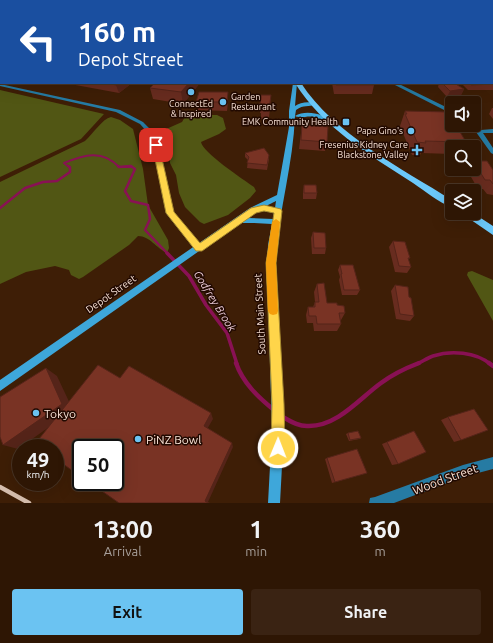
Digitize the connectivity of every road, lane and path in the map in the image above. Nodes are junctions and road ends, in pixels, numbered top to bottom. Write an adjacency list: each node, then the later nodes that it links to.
1 (296, 84): 7 (main road, South Main Street)
2 (297, 84): 5 (main road)
3 (395, 84): 6 (street)
4 (0, 85): 23 (street)
5 (312, 104): 7 (main road); 8 (main road, South Main Street); 9 (main road)
6 (445, 109)
7 (292, 111): 10 (main road, South Main Street)
8 (298, 116): 9 (main road); 10 (main road, South Main Street)
9 (331, 122): 16 (main road)
10 (292, 126): 15 (main road, South Main Street)
11 (480, 132): 14 (street)
12 (481, 132): 13 (street)
13 (493, 132)
14 (493, 152)
15 (281, 196): 17 (main road, Depot Street); 18 (main road, South Main Street)
16 (445, 200)
17 (254, 210): 18 (main road); 21 (main road, Depot Street)
18 (278, 211): 20 (main road, South Main Street)
19 (476, 220): 22 (main road)
20 (276, 222): 21 (main road, Depot Street); 26 (main road, South Main Street)
21 (236, 223): 23 (main road, Depot Street)
22 (493, 231)
23 (199, 249): 24 (main road, Depot Street)
24 (0, 386)
25 (493, 463): 27 (street, Wood Street)
26 (274, 503)
27 (375, 503)

